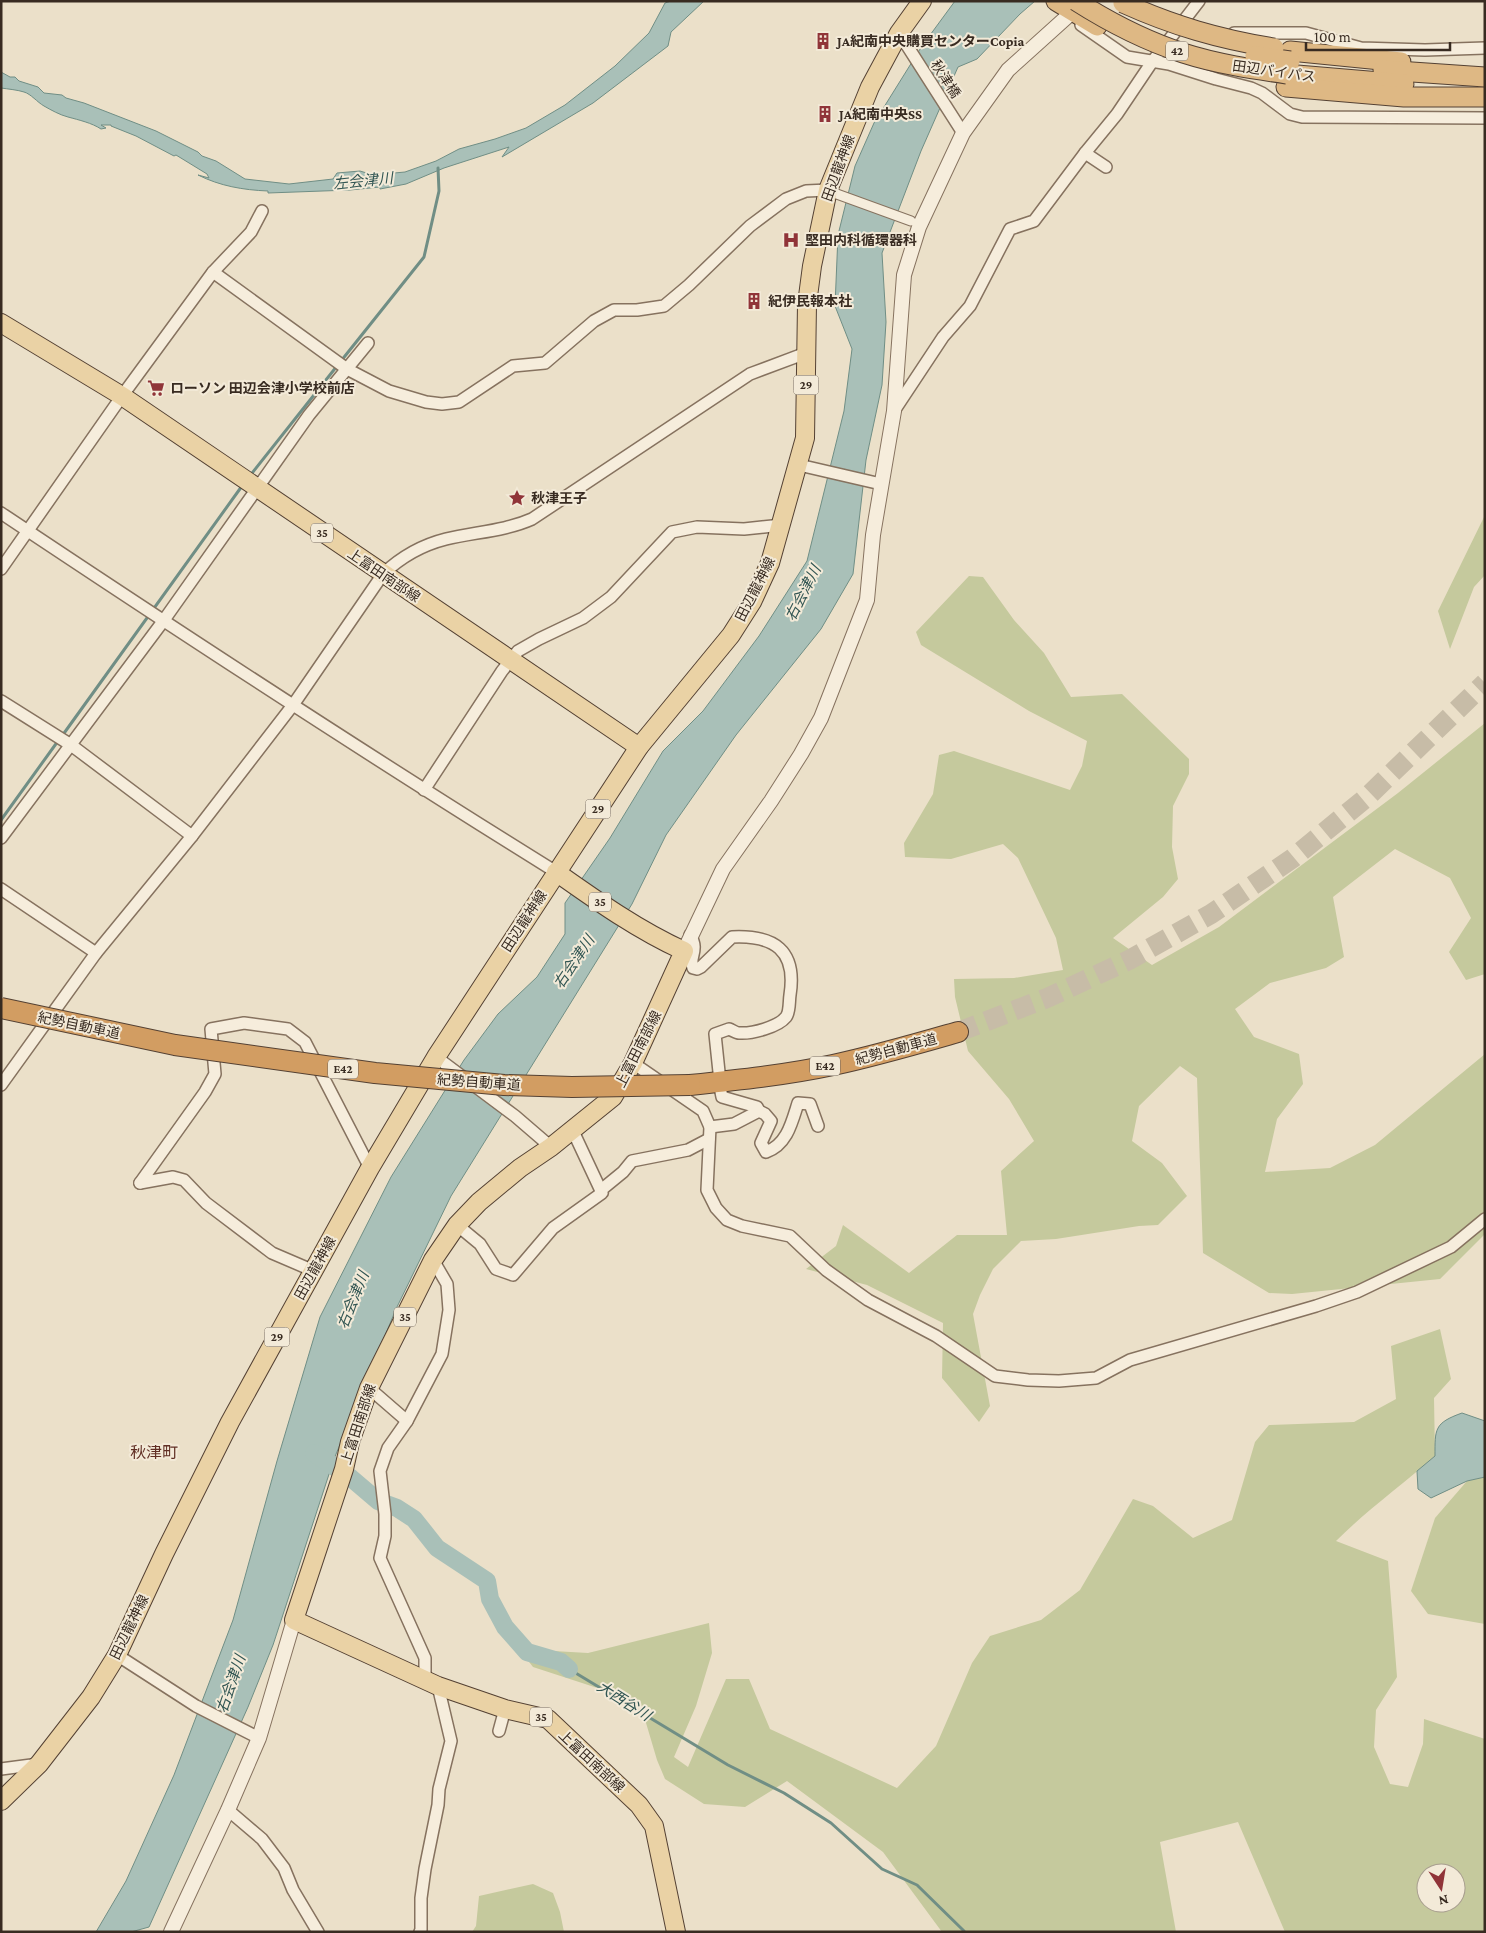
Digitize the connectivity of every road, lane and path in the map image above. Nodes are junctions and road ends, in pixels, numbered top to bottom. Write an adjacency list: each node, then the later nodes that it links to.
1 (922, 1): 7 (main road, 田辺龍神線 / 29)
2 (1100, 1): 10 (highway, 田辺バイパス / 42, bridge)
3 (1199, 1): 6 (street)
4 (1122, 2): 10 (highway, bridge)
5 (1069, 4): 9 (street); 10 (highway, 田辺バイパス / 42, bridge); 10 (highway); 16 (street)
6 (1186, 19): 8 (street); 9 (street)
7 (899, 33): 16 (street, 秋津橋); 19 (main road, 田辺龍神線 / 29)
8 (1485, 48)
9 (1152, 62): 15 (street); 17 (street)
10 (1288, 68): 11 (highway); 12 (highway, 田辺バイパス / 42); 13 (highway, 田辺バイパス / 42); 14 (highway)
11 (1485, 70)
12 (1485, 77)
13 (1485, 90)
14 (1485, 97)
15 (1485, 118)
16 (960, 129): 21 (street)
17 (1084, 153): 18 (street); 28 (street)
18 (1106, 167)
19 (831, 192): 21 (street); 25 (main road, 田辺龍神線 / 29); 26 (street)
20 (262, 211): 22 (street)
21 (915, 224): 28 (street)
22 (213, 272): 26 (street); 27 (street)
23 (1, 323): 27 (main road, 上富田南部線 / 35)
24 (368, 343): 26 (street)
25 (806, 353): 29 (main road, 田辺龍神線 / 29); 36 (street)
26 (347, 369): 31 (street)
27 (122, 396): 31 (main road, 上富田南部線 / 35); 34 (street)
28 (894, 411): 30 (street)
29 (802, 465): 30 (street); 33 (main road, 田辺龍神線 / 29)
30 (879, 484): 48 (street)
31 (257, 488): 36 (main road, 上富田南部線 / 35); 37 (street)
32 (1, 513): 34 (street)
33 (782, 525): 38 (street); 42 (main road, 田辺龍神線 / 29)
34 (29, 532): 35 (street); 37 (street)
35 (1, 569)
36 (383, 574): 38 (main road, 上富田南部線 / 35); 40 (street)
37 (164, 620): 40 (street); 41 (street)
38 (512, 660): 42 (main road, 上富田南部線 / 35); 43 (street)
39 (1, 701): 41 (street)
40 (294, 705): 43 (street); 44 (street)
41 (71, 745): 44 (street); 45 (street)
42 (639, 747): 46 (main road, 田辺龍神線 / 29)
43 (424, 790): 46 (street)
44 (192, 836): 49 (street)
45 (1, 838)
46 (560, 875): 48 (main road, 35); 52 (main road, 田辺龍神線 / 29)
47 (1, 889): 49 (street)
48 (687, 943): 53 (main road, 上富田南部線 / 35); 54 (street)
49 (96, 953): 55 (street)
50 (1, 1008): 51 (highway, 紀勢自動車道 / E42, bridge)
51 (958, 1032)
52 (436, 1057): 62 (street, bridge); 63 (main road, 田辺龍神線 / 29)
53 (633, 1063): 59 (street); 60 (main road, 上富田南部線 / 35)
54 (719, 1072)
55 (1, 1085)
56 (721, 1092): 57 (street)
57 (759, 1111): 58 (street); 59 (street)
58 (818, 1126)
59 (710, 1127): 61 (street)
60 (572, 1129): 62 (main road, 上富田南部線 / 35); 64 (street)
61 (709, 1139): 64 (street); 65 (street)
62 (551, 1147): 66 (main road, 上富田南部線 / 35)
63 (370, 1168): 68 (main road, 田辺龍神線 / 29); 68 (street)
64 (601, 1190): 66 (street)
65 (1485, 1219)
66 (457, 1225): 67 (main road, 上富田南部線 / 35)
67 (433, 1260): 69 (main road, 上富田南部線 / 35); 70 (street)
68 (314, 1271): 72 (main road, 田辺龍神線 / 29)
69 (369, 1388): 70 (street); 71 (main road, 上富田南部線 / 35)
70 (407, 1420): 73 (street)
71 (294, 1620): 73 (main road, 上富田南部線 / 35); 76 (street)
72 (117, 1656): 76 (street); 77 (main road, 田辺龍神線 / 29)
73 (431, 1683): 74 (main road, 上富田南部線 / 35); 83 (street)
74 (505, 1709): 75 (street); 84 (main road, 上富田南部線 / 35)
75 (499, 1731)
76 (259, 1738): 80 (street)
77 (39, 1764): 78 (street); 79 (main road, 田辺龍神線 / 29)
78 (1, 1769)
79 (1, 1801)
80 (228, 1810): 81 (street); 82 (street)
81 (171, 1932)
82 (318, 1932)
83 (420, 1932)
84 (676, 1932)

